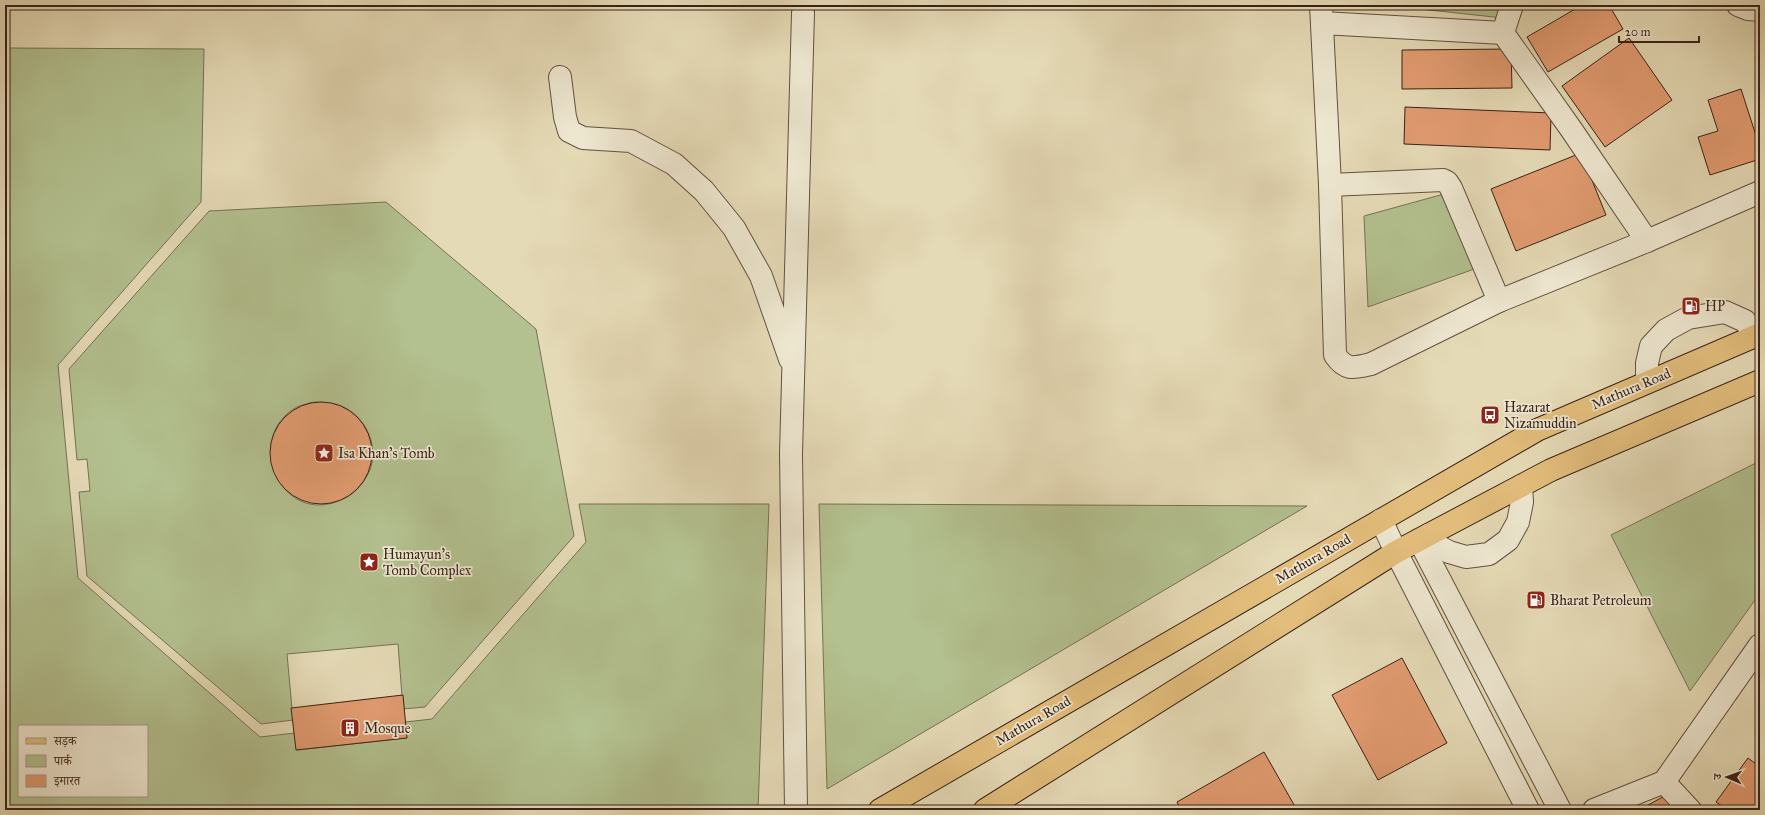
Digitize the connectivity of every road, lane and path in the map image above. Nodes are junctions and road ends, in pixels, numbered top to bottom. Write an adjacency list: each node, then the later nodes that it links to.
1 (1512, 5): 6 (street)
2 (1738, 5): 3 (street)
3 (1760, 10)
4 (803, 13): 13 (street)
5 (1322, 14): 6 (street); 8 (street)
6 (1503, 33): 10 (street)
7 (560, 77): 13 (street)
8 (1330, 186): 11 (street); 11 (street)
9 (1760, 192): 10 (street)
10 (1647, 241): 11 (street)
11 (1499, 301)
12 (1758, 335): 15 (main road, Mathura Road); 15 (street)
13 (794, 374): 22 (street)
14 (1760, 381): 16 (main road)
15 (1647, 382): 17 (main road, Mathura Road)
16 (1521, 486): 18 (main road); 18 (street)
17 (1381, 520): 19 (street); 23 (main road, Mathura Road)
18 (1423, 538): 19 (main road); 26 (street)
19 (1396, 552): 24 (main road); 25 (street)
20 (1760, 645): 21 (street)
21 (1664, 782): 27 (street); 28 (street)
22 (796, 810)
23 (880, 810)
24 (985, 810)
25 (1528, 810)
26 (1560, 810)
27 (1594, 810)
28 (1690, 810)

